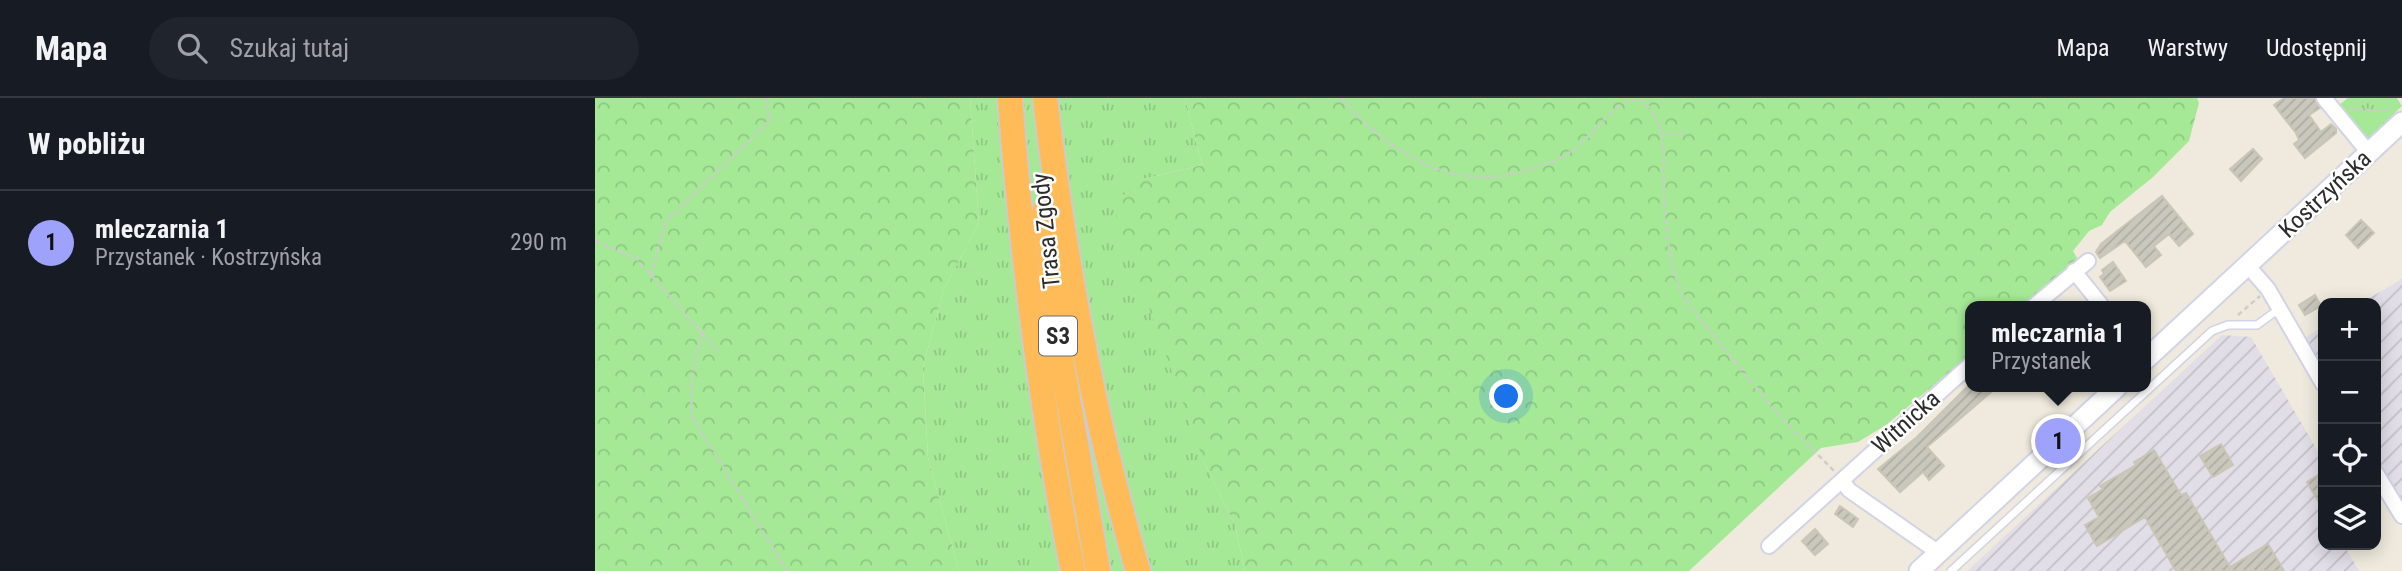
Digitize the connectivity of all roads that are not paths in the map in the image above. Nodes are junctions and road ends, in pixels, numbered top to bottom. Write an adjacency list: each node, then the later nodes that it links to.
1 (1010, 98): 19 (highway, Trasa Zgody / S3)
2 (1034, 98): 27 (highway, Trasa Zgody / S3)
3 (1045, 98): 28 (highway)
4 (2328, 103): 6 (street)
5 (2401, 117): 6 (main road, Kostrzyńska)
6 (2369, 153): 8 (main road, Kostrzyńska)
7 (2088, 261): 9 (street)
8 (2248, 266): 12 (street); 13 (main road, Kostrzyńska)
9 (2074, 271): 10 (street); 11 (street)
10 (2040, 301)
11 (2098, 301)
12 (2279, 309): 15 (street); 16 (lane)
13 (2151, 355)
14 (1965, 369): 20 (street, Witnicka)
15 (2318, 375)
16 (2151, 388)
17 (2112, 392): 24 (main road)
18 (2146, 392): 30 (lane)
19 (1049, 444): 25 (highway); 26 (highway, Trasa Zgody / S3)
20 (1842, 480): 23 (street, Witnicka); 24 (street)
21 (2381, 481): 22 (street)
22 (2402, 516)
23 (1769, 546)
24 (1939, 553): 29 (main road)
25 (1061, 571)
26 (1073, 571)
27 (1098, 571)
28 (1138, 571)
29 (1919, 571)
30 (1951, 571)

